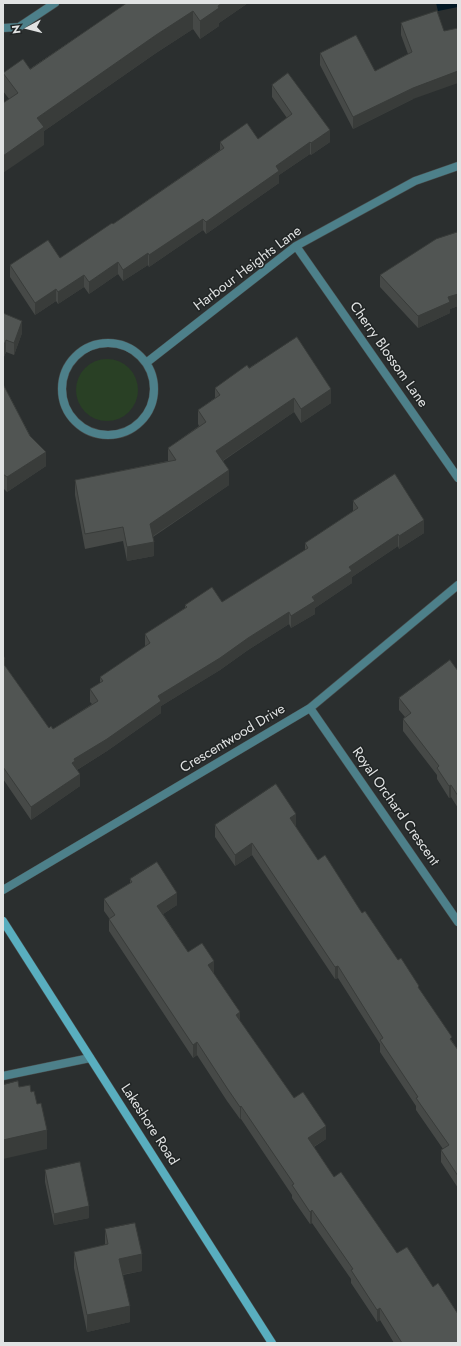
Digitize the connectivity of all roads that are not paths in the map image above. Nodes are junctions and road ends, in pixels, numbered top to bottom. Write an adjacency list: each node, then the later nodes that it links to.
1 (55, 3): 2 (street)
2 (3, 28)
3 (458, 166): 4 (street, Harbour Heights Lane)
4 (296, 246): 5 (street, Harbour Heights Lane); 6 (street, Cherry Blossom Lane)
5 (146, 363): 5 (street)
6 (458, 478)
7 (458, 585): 8 (street, Crescentwood Drive)
8 (310, 708): 9 (street, Crescentwood Drive); 11 (street, Royal Orchard Crescent)
9 (3, 890)
10 (3, 921): 12 (main road, Lakeshore Road)
11 (458, 922)
12 (90, 1058): 13 (street); 14 (main road, Lakeshore Road)
13 (3, 1076)
14 (272, 1343)

